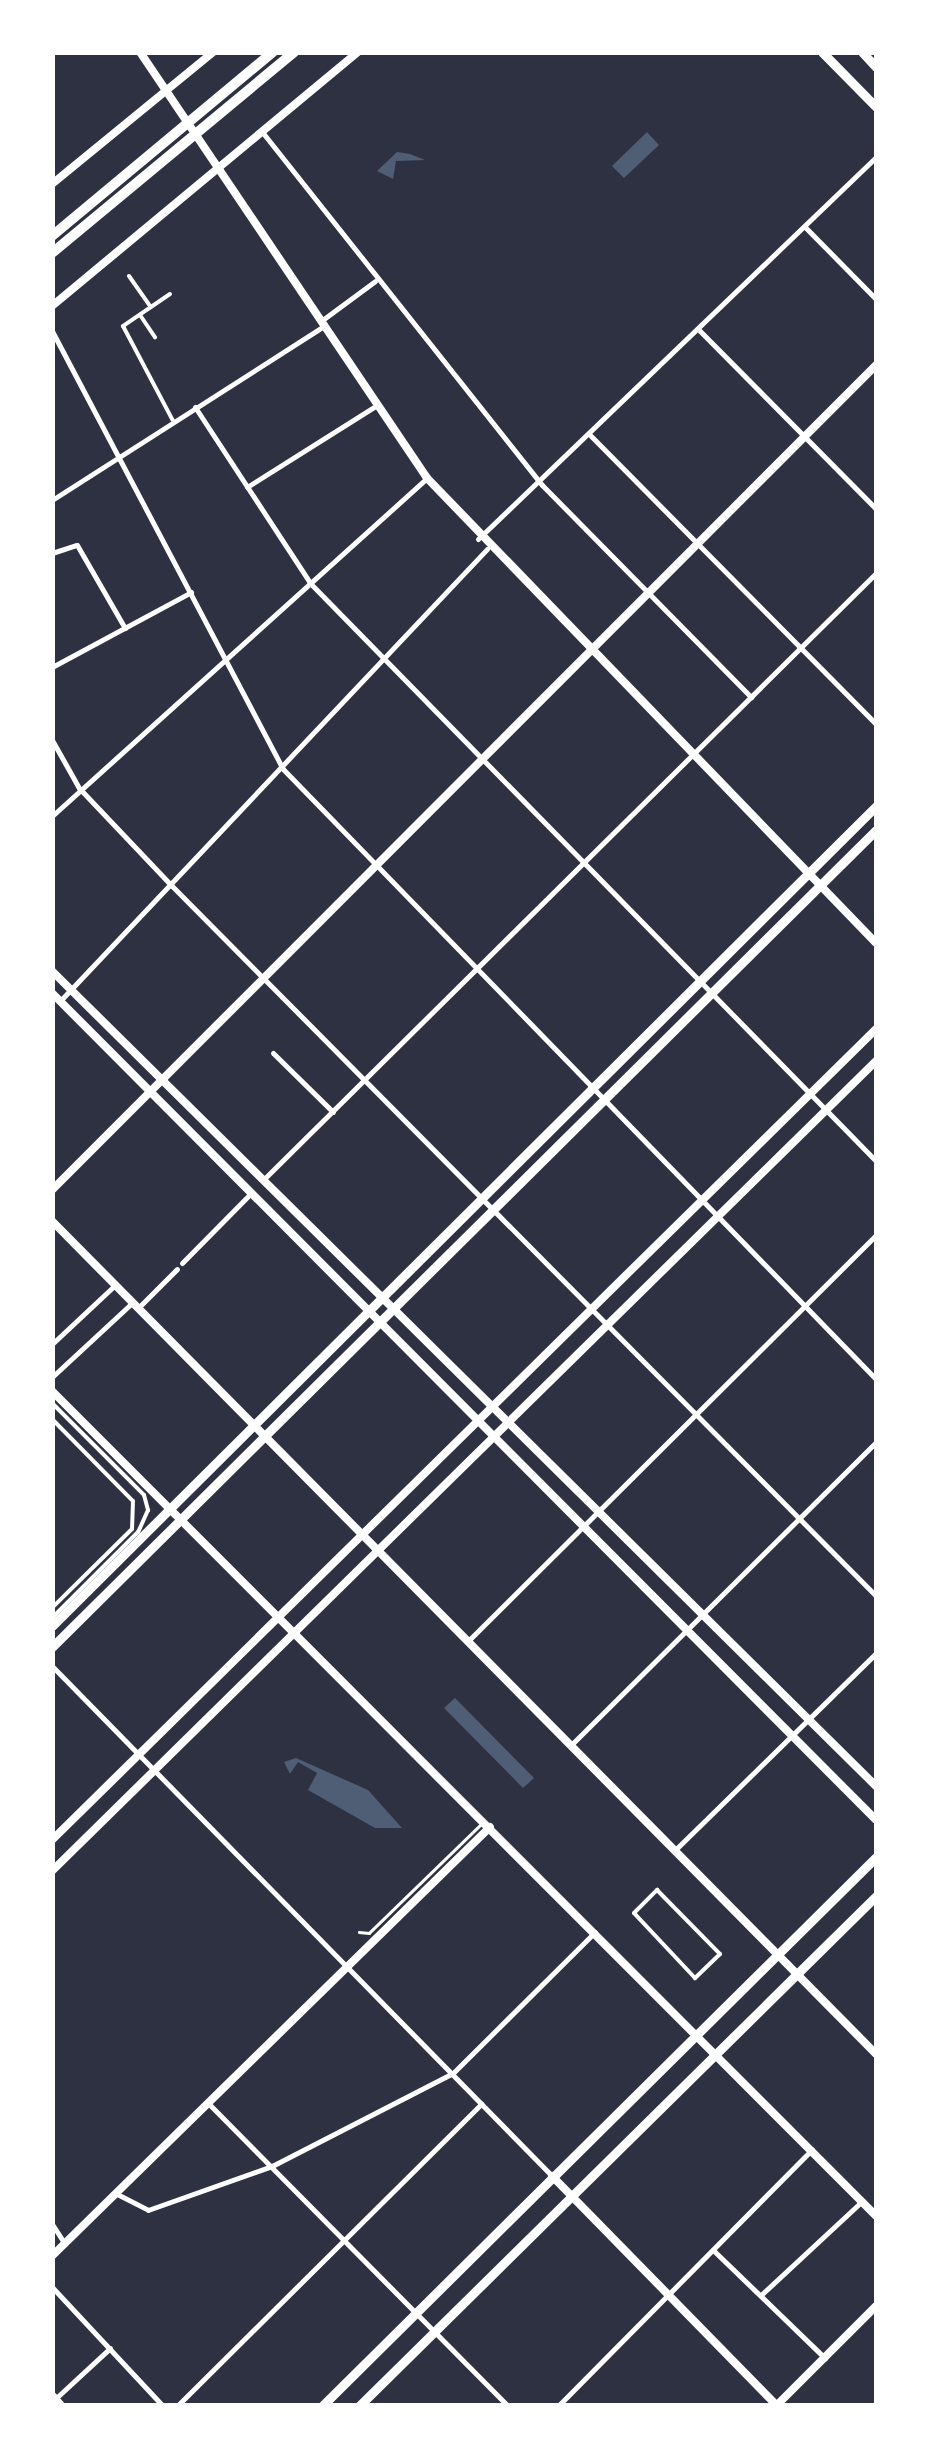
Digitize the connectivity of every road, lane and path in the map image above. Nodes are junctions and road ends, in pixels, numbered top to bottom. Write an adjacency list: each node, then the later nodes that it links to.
1 (140, 52): 9 (street)
2 (213, 52): 9 (street)
3 (273, 52): 16 (highway)
4 (294, 52): 17 (highway)
5 (358, 52): 11 (street)
6 (822, 52): 10 (main road)
7 (862, 52): 8 (main road)
8 (876, 67)
9 (166, 92): 13 (street); 14 (street)
10 (876, 107)
11 (264, 133): 13 (street); 19 (street)
12 (876, 157): 15 (street)
13 (220, 172): 22 (street); 25 (street)
14 (52, 184)
15 (805, 226): 21 (street); 26 (street)
16 (52, 236)
17 (52, 253)
18 (129, 276): 23 (street)
19 (376, 280): 25 (street); 37 (street)
20 (170, 294): 23 (street)
21 (876, 299)
22 (52, 306)
23 (151, 307): 24 (street)
24 (140, 315): 28 (street); 32 (street)
25 (322, 323): 30 (street); 31 (street)
26 (699, 330): 33 (street); 34 (street)
27 (52, 331): 35 (street)
28 (155, 337)
29 (876, 365): 34 (street)
30 (377, 405): 36 (street); 38 (street)
31 (195, 407): 32 (street); 38 (street)
32 (173, 421): 35 (street)
33 (591, 436): 37 (street); 42 (street)
34 (805, 436): 40 (street); 42 (street)
35 (122, 455): 39 (street); 47 (street)
36 (427, 478): 41 (street); 46 (street)
37 (542, 485): 41 (street); 48 (street)
38 (247, 488): 46 (street)
39 (52, 500)
40 (876, 509)
41 (478, 538): 43 (street)
42 (697, 543): 48 (street); 50 (street)
43 (487, 549): 51 (street); 53 (street)
44 (52, 553): 49 (street)
45 (876, 573): 50 (street)
46 (310, 583): 52 (street); 53 (street)
47 (191, 592): 49 (street); 52 (street)
48 (647, 592): 51 (street); 55 (street)
49 (125, 628): 54 (street)
50 (800, 648): 55 (street); 56 (street)
51 (588, 650): 58 (street); 59 (street)
52 (225, 658): 60 (street); 61 (street)
53 (385, 661): 59 (street); 60 (street)
54 (52, 668)
55 (751, 697): 58 (street)
56 (876, 724)
57 (52, 740): 61 (street)
58 (692, 756): 65 (street); 67 (street)
59 (480, 758): 65 (street); 66 (street)
60 (282, 768): 66 (street); 68 (street)
61 (79, 788): 63 (street); 68 (street)
62 (876, 806): 67 (main road)
63 (52, 816)
64 (876, 830): 69 (main road)
65 (583, 863): 71 (street); 74 (street)
66 (374, 866): 71 (street); 73 (street)
67 (808, 874): 69 (street); 74 (main road)
68 (172, 886): 73 (street); 75 (street)
69 (820, 886): 70 (street); 77 (main road)
70 (876, 943)
71 (475, 969): 82 (street); 84 (street)
72 (52, 971): 75 (street)
73 (264, 977): 82 (street); 83 (street)
74 (700, 982): 77 (street); 84 (main road)
75 (71, 990): 78 (street); 83 (street)
76 (52, 993): 78 (street)
77 (710, 995): 86 (street); 87 (main road)
78 (60, 1000): 85 (street)
79 (876, 1029): 86 (street)
80 (273, 1053): 89 (street)
81 (876, 1062): 88 (street)
82 (366, 1079): 89 (street); 94 (street)
83 (162, 1081): 85 (street); 91 (street)
84 (591, 1088): 87 (street); 94 (main road)
85 (151, 1093): 92 (street); 93 (street)
86 (810, 1095): 88 (street); 95 (street)
87 (604, 1101): 95 (street); 96 (main road)
88 (826, 1110): 90 (street); 97 (street)
89 (333, 1112): 91 (street)
90 (876, 1160)
91 (262, 1181): 101 (street)
92 (52, 1190)
93 (250, 1194): 102 (street); 106 (street)
94 (483, 1199): 96 (street); 101 (main road)
95 (700, 1203): 97 (street); 104 (street)
96 (494, 1211): 104 (street); 105 (main road)
97 (716, 1219): 103 (street); 108 (street)
98 (52, 1221): 100 (street)
99 (876, 1235): 103 (street)
100 (115, 1285): 102 (street); 109 (street)
101 (380, 1299): 105 (street); 106 (main road)
102 (136, 1306): 110 (street); 119 (street)
103 (804, 1308): 111 (street); 115 (street)
104 (593, 1309): 108 (street); 114 (street)
105 (393, 1311): 107 (main road); 114 (street)
106 (366, 1312): 107 (street); 119 (main road)
107 (380, 1324): 118 (street); 121 (main road)
108 (609, 1324): 115 (street); 117 (street)
109 (52, 1344)
110 (52, 1377)
111 (876, 1379)
112 (52, 1390): 123 (street)
113 (52, 1403): 133 (street)
114 (493, 1408): 117 (street); 118 (street)
115 (695, 1414): 124 (street); 125 (street)
116 (52, 1419): 131 (street)
117 (508, 1423): 120 (street); 124 (street)
118 (478, 1424): 120 (street); 128 (street)
119 (251, 1426): 121 (street); 123 (main road)
120 (492, 1438): 127 (street); 129 (street)
121 (264, 1440): 126 (main road); 128 (street)
122 (876, 1442): 125 (street)
123 (172, 1508): 126 (street); 135 (main road)
124 (598, 1511): 127 (street); 132 (street)
125 (800, 1519): 130 (street); 132 (street)
126 (183, 1520): 134 (street); 139 (main road)
127 (582, 1527): 136 (street); 138 (street)
128 (362, 1536): 129 (street); 134 (street)
129 (378, 1552): 137 (street); 138 (street)
130 (876, 1596)
131 (52, 1608)
132 (702, 1615): 136 (street); 142 (street)
133 (52, 1618)
134 (279, 1618): 137 (street); 145 (street)
135 (52, 1626)
136 (686, 1631): 143 (street); 144 (street)
137 (296, 1634): 146 (street); 149 (street)
138 (467, 1642): 144 (street)
139 (52, 1647)
140 (876, 1653): 142 (street)
141 (52, 1666): 145 (street)
142 (809, 1719): 143 (street); 147 (street)
143 (793, 1735): 148 (street); 151 (street)
144 (570, 1746): 151 (street)
145 (138, 1754): 146 (street); 150 (street)
146 (154, 1770): 153 (street); 159 (street)
147 (876, 1786)
148 (876, 1820)
149 (487, 1824): 155 (lane); 156 (street); 159 (street)
150 (52, 1840)
151 (675, 1850): 157 (street)
152 (876, 1857): 157 (main road)
153 (52, 1871)
154 (876, 1896): 160 (main road)
155 (358, 1932)
156 (595, 1932): 161 (street); 164 (street)
157 (779, 1952): 160 (street); 161 (main road)
158 (720, 1954): 158 (street)
159 (347, 1967): 164 (street); 165 (street)
160 (800, 1974): 162 (main road); 163 (street)
161 (698, 2033): 162 (street); 169 (main road)
162 (718, 2053): 167 (street); 171 (main road)
163 (876, 2054)
164 (453, 2073): 166 (street); 168 (street)
165 (209, 2104): 168 (street); 170 (street)
166 (481, 2104): 169 (street); 175 (street)
167 (812, 2150): 172 (street); 177 (street)
168 (272, 2166): 170 (street); 175 (street)
169 (552, 2176): 171 (street); 183 (main road)
170 (117, 2194): 176 (street)
171 (573, 2196): 180 (street); 184 (main road)
172 (862, 2201): 173 (street); 181 (street)
173 (876, 2216)
174 (52, 2224): 176 (street)
175 (345, 2240): 183 (street); 190 (street)
176 (65, 2244): 178 (street)
177 (714, 2250): 180 (street); 181 (street)
178 (52, 2256)
179 (52, 2287): 185 (street)
180 (668, 2294): 188 (street); 194 (street)
181 (761, 2295): 186 (street)
182 (876, 2306): 186 (street)
183 (416, 2312): 184 (street); 191 (main road)
184 (436, 2332): 192 (main road); 193 (street)
185 (110, 2348): 187 (street); 189 (street)
186 (825, 2358): 188 (street)
187 (56, 2400)
188 (777, 2405)
189 (163, 2406)
190 (177, 2406)
191 (322, 2406)
192 (360, 2406)
193 (508, 2406)
194 (558, 2406)

